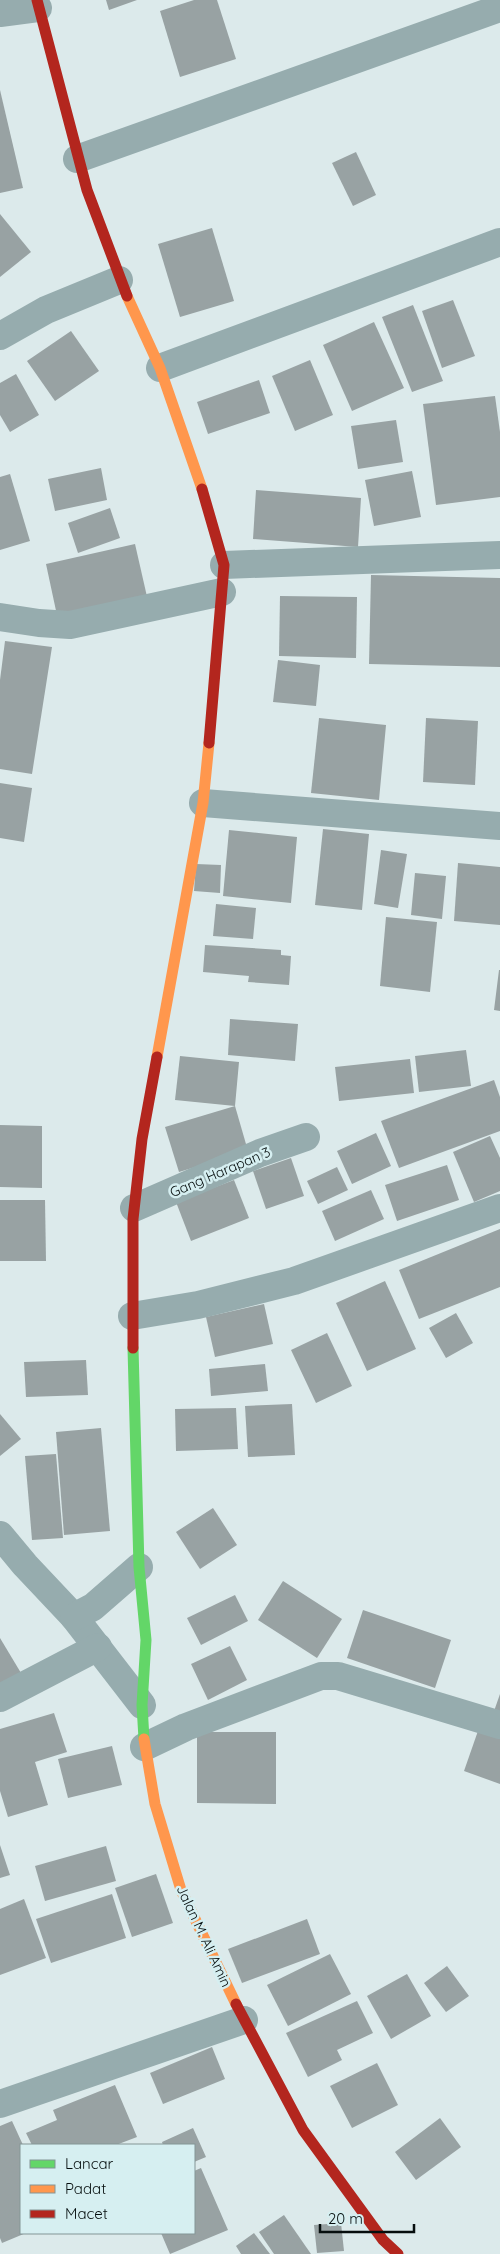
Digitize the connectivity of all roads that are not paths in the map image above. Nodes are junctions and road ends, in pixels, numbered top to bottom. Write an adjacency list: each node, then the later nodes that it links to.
1 (38, 4): 3 (street); 4 (street)
2 (500, 8): 4 (street)
3 (0, 13)
4 (77, 159): 6 (street)
5 (500, 242): 8 (street)
6 (119, 280): 7 (street); 8 (street)
7 (0, 336)
8 (160, 368): 10 (street)
9 (500, 555): 10 (street)
10 (224, 565): 11 (street, Jalan M. Ali Amin)
11 (222, 592): 12 (street); 13 (street, Jalan M. Ali Amin)
12 (0, 617)
13 (202, 803): 14 (street); 16 (street, Jalan M. Ali Amin)
14 (500, 826)
15 (306, 1137): 16 (street, Gang Harapan 3)
16 (134, 1208): 18 (street, Jalan M. Ali Amin)
17 (500, 1208): 18 (street)
18 (132, 1316): 20 (street, Jalan M. Ali Amin)
19 (0, 1535): 21 (street)
20 (139, 1567): 21 (street); 24 (street, Jalan M. Ali Amin)
21 (74, 1617): 22 (street)
22 (98, 1647): 23 (street); 24 (street)
23 (0, 1698)
24 (142, 1705): 26 (street, Jalan M. Ali Amin)
25 (500, 1725): 26 (street)
26 (144, 1747): 27 (street, Jalan M. Ali Amin)
27 (244, 2020): 28 (street); 29 (street, Jalan M. Ali Amin)
28 (0, 2104)
29 (398, 2254)

